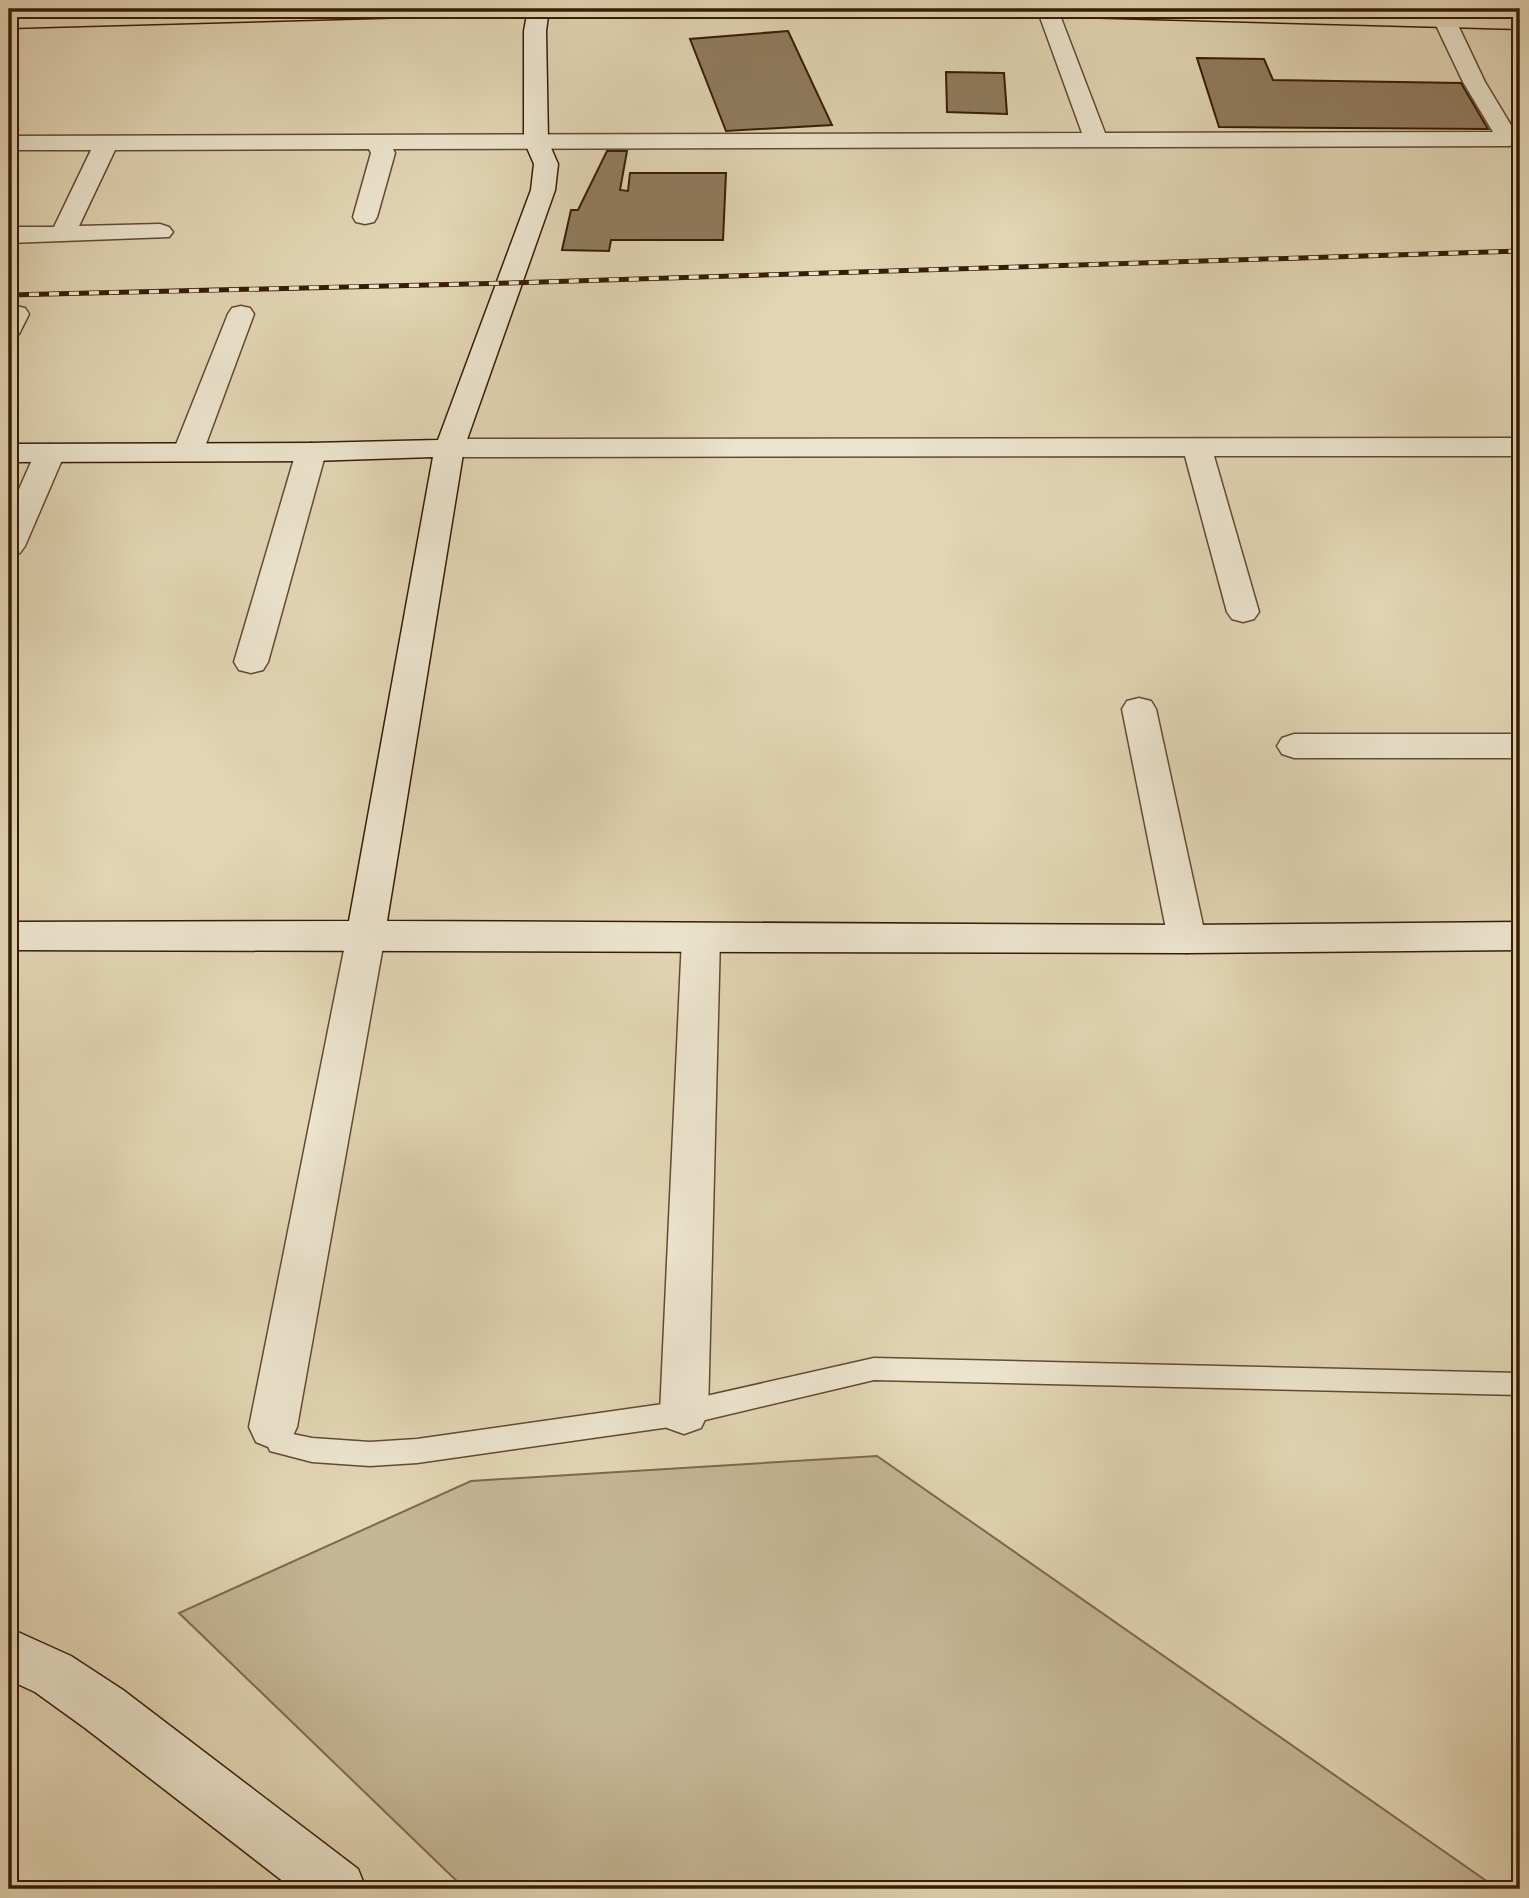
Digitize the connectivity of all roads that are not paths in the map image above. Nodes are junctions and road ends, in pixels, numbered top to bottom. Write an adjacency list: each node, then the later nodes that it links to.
1 (484, 9): 5 (highway)
2 (538, 9): 10 (street)
3 (1004, 9): 4 (highway)
4 (1047, 9): 6 (highway); 9 (street)
5 (113, 14): 7 (highway)
6 (1445, 21): 8 (highway); 9 (street)
7 (9, 22)
8 (1520, 23)
9 (1096, 140): 10 (street)
10 (536, 141): 12 (street); 19 (street)
11 (107, 142): 12 (street); 13 (street); 16 (street)
12 (377, 142): 14 (street)
13 (9, 143)
14 (365, 217)
15 (160, 232): 16 (street)
16 (63, 234): 17 (street)
17 (9, 235)
18 (241, 314): 22 (street)
19 (449, 447): 21 (street); 23 (street); 32 (street)
20 (1520, 447): 21 (street)
21 (1197, 449): 27 (street)
22 (188, 452): 23 (street); 25 (street)
23 (311, 452): 28 (street)
24 (9, 453): 25 (street)
25 (50, 453): 26 (street)
26 (9, 546)
27 (1243, 612)
28 (251, 662)
29 (1139, 709): 36 (street)
30 (1294, 746): 31 (street)
31 (1520, 746)
32 (366, 934): 34 (street); 35 (street); 39 (street)
33 (1520, 936): 36 (street)
34 (9, 938)
35 (701, 938): 36 (street); 38 (street)
36 (1187, 939)
37 (1520, 1384): 38 (lane)
38 (684, 1413): 39 (lane)
39 (273, 1427)
40 (9, 1654): 41 (street)
41 (338, 1889)

